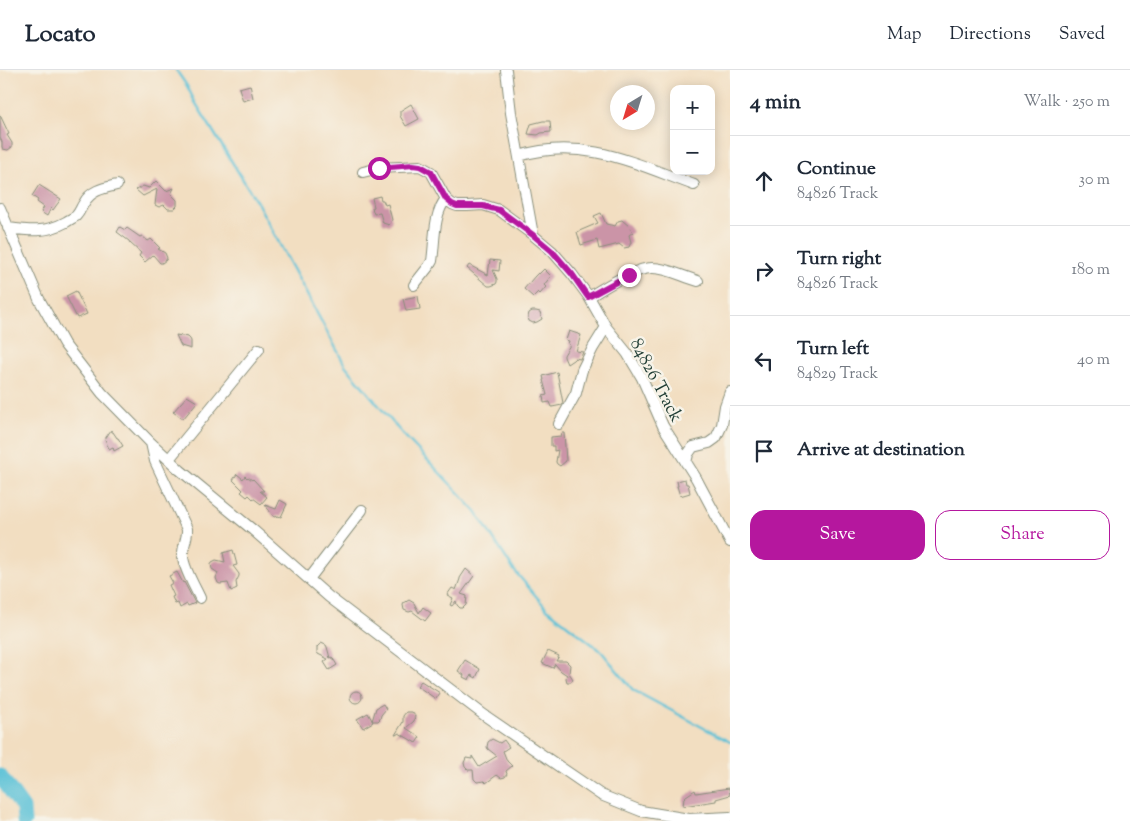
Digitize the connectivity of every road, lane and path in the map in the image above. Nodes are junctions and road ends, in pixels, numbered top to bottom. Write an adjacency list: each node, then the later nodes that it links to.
1 (506, 70): 2 (street)
2 (519, 156): 5 (street); 9 (street)
3 (363, 172): 6 (street)
4 (117, 185): 8 (street)
5 (694, 185)
6 (446, 199): 9 (street, 84826 Track); 11 (street)
7 (0, 208): 8 (street)
8 (8, 228): 17 (street)
9 (533, 235): 12 (street, 84826 Track)
10 (698, 281): 12 (street)
11 (414, 284)
12 (588, 297): 13 (street, 84826 Track)
13 (606, 327): 16 (street); 19 (street, 84826 Track)
14 (258, 349): 18 (street)
15 (730, 392): 19 (street)
16 (559, 424)
17 (151, 443): 18 (street); 23 (street)
18 (169, 459): 22 (street)
19 (686, 463): 21 (street, 84826 Track)
20 (362, 510): 22 (street)
21 (730, 542)
22 (309, 579): 24 (street)
23 (200, 598)
24 (730, 818)

